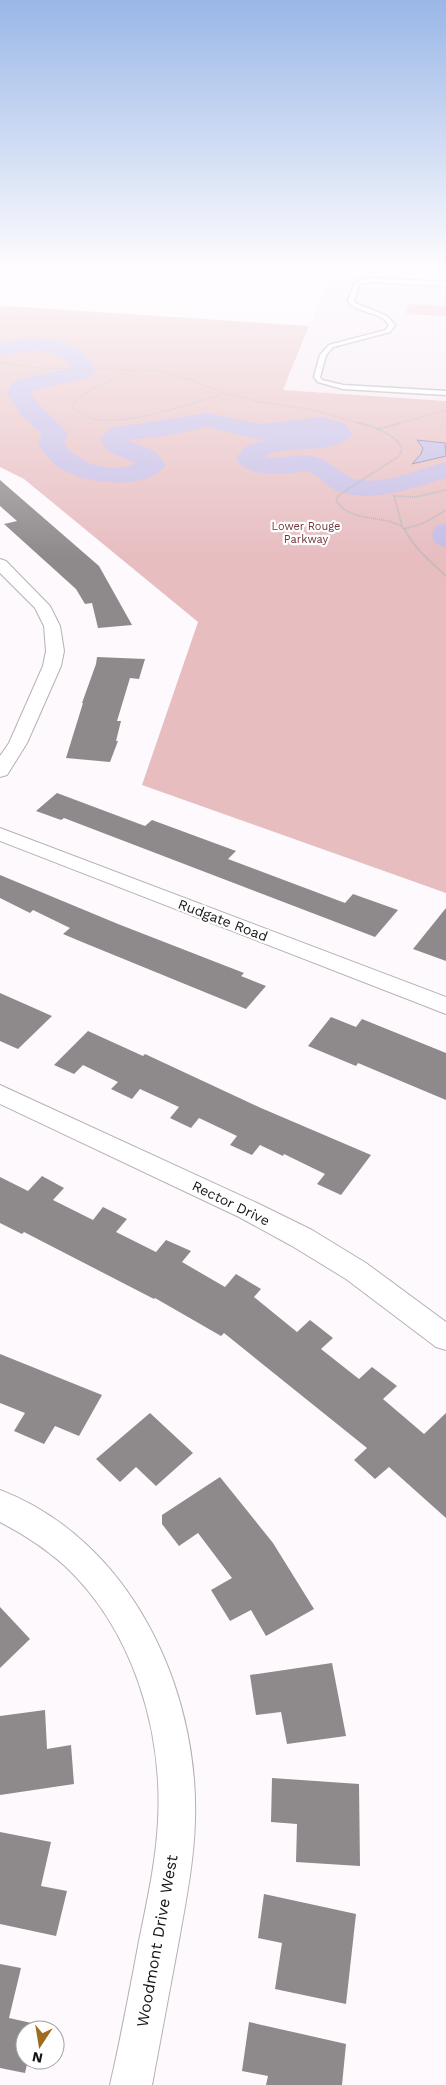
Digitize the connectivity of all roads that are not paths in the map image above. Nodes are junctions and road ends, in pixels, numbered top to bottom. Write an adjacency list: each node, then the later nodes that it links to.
1 (320, 362): 2 (lane)
2 (446, 393)
3 (0, 564): 4 (street)
4 (0, 771)
5 (0, 834): 6 (street, Rudgate Road)
6 (446, 1006)
7 (0, 1094): 8 (street, Rector Drive)
8 (446, 1338)
9 (0, 1505): 10 (street, Woodmont Drive West)
10 (131, 2085)

